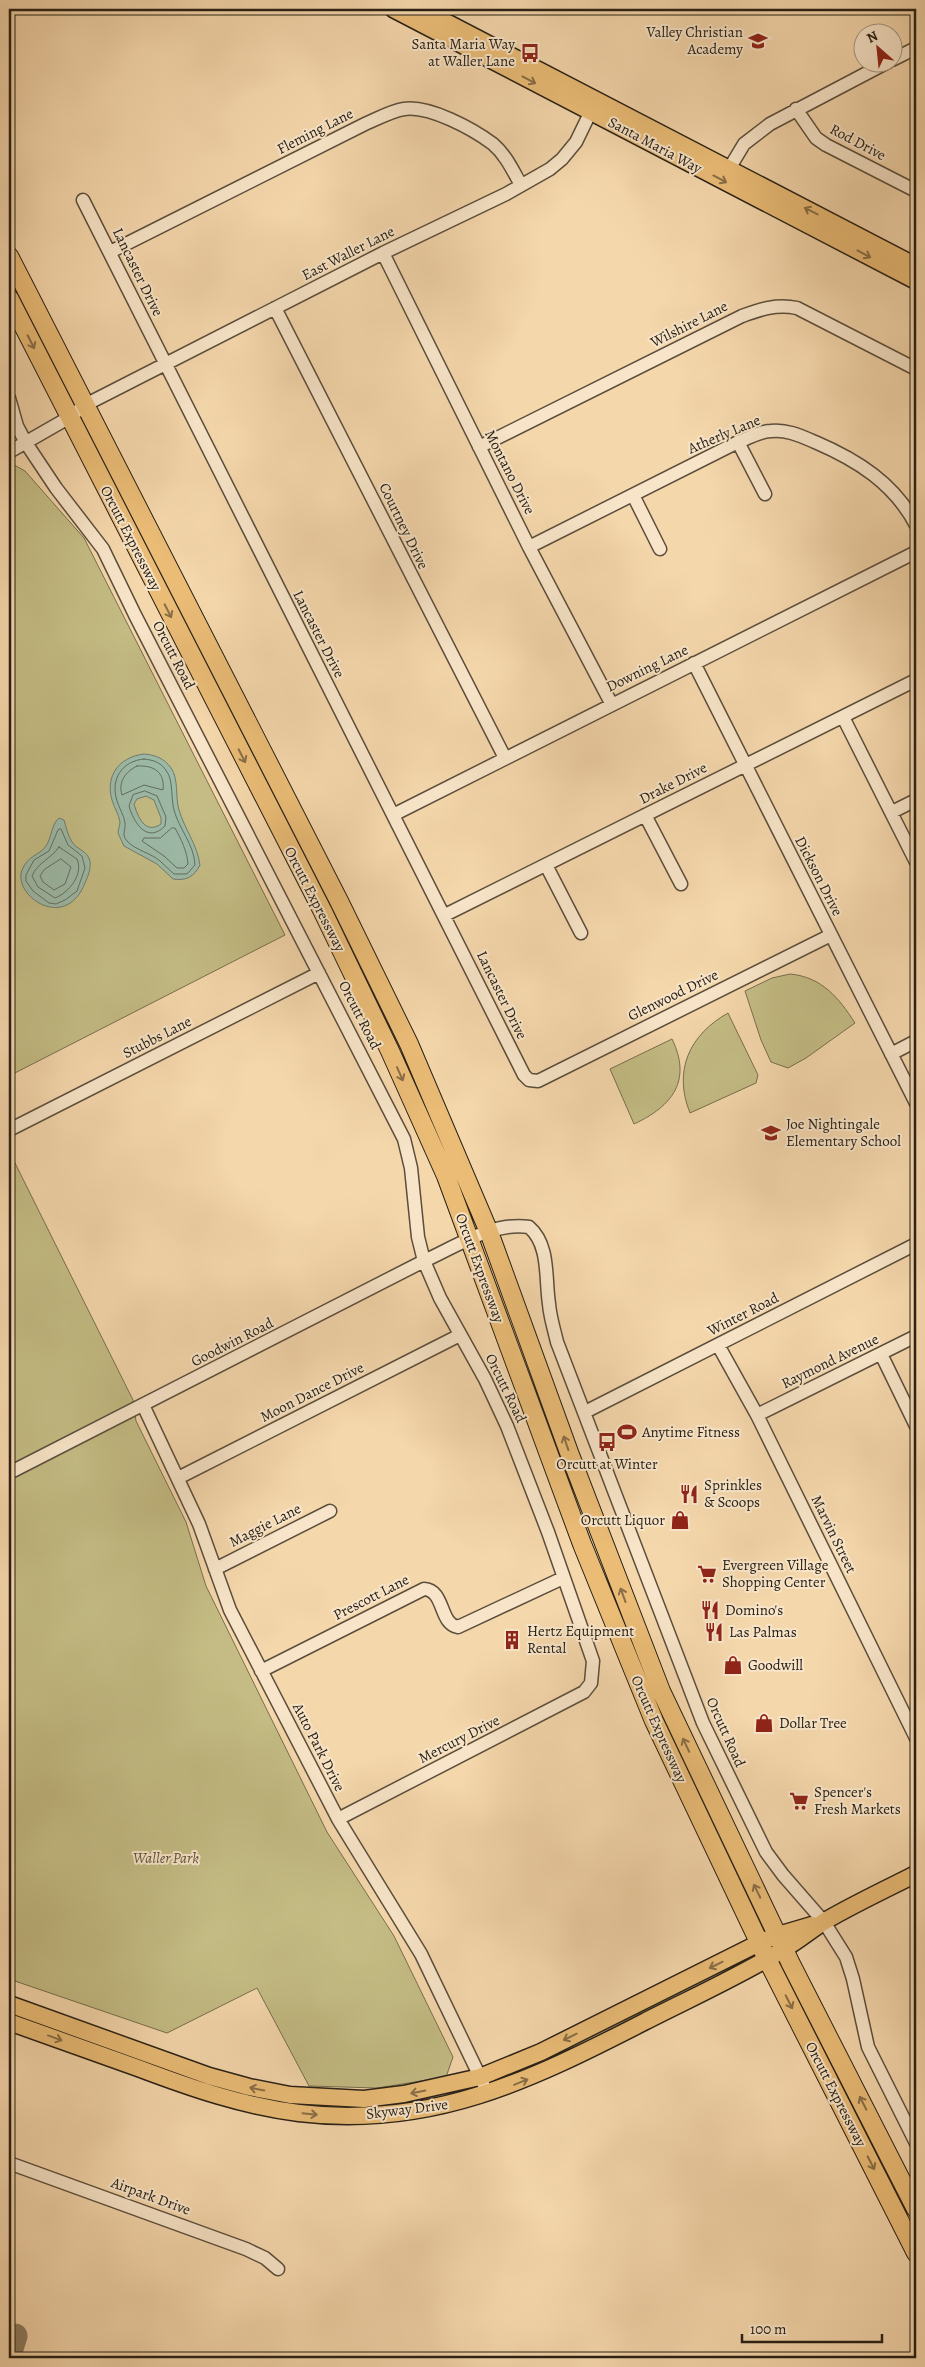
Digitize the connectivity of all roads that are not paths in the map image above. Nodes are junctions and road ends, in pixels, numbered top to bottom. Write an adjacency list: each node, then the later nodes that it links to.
1 (393, 9): 6 (main road, Santa Maria Way, one-way to 6)
2 (421, 9): 6 (main road, Santa Maria Way)
3 (916, 48): 4 (street)
4 (902, 55)
5 (868, 72): 7 (street)
6 (593, 106): 8 (main road, Santa Maria Way); 9 (street, East Waller Lane); 16 (main road, Santa Maria Way, one-way to 16)
7 (796, 109): 8 (street); 10 (street, Rod Drive)
8 (729, 169): 15 (main road, Santa Maria Way, one-way to 8)
9 (521, 185): 12 (street, Fleming Lane); 13 (street, East Waller Lane)
10 (916, 191)
11 (83, 200): 12 (street, Lancaster Drive)
12 (110, 252): 19 (street, Lancaster Drive)
13 (383, 253): 18 (street, East Waller Lane); 26 (street, Montano Drive)
14 (9, 256): 22 (highway, Orcutt Expressway)
15 (916, 266)
16 (916, 281)
17 (9, 298): 23 (highway, Orcutt Expressway, one-way to 23)
18 (275, 308): 19 (street, East Waller Lane); 38 (street, Courtney Drive)
19 (165, 364): 22 (street, East Waller Lane); 42 (street, Lancaster Drive)
20 (916, 369): 26 (street, Wilshire Lane)
21 (9, 398): 25 (street, Orcutt Road)
22 (85, 405): 23 (street, East Waller Lane); 56 (highway, Orcutt Expressway)
23 (70, 417): 25 (street, East Waller Lane); 57 (highway, Orcutt Expressway, one-way to 57)
24 (738, 442): 28 (street); 29 (street, Atherly Lane); 30 (street, Atherly Lane)
25 (26, 443): 27 (street, East Waller Lane); 50 (street, Orcutt Road)
26 (480, 447): 31 (street, Montano Drive)
27 (9, 452)
28 (765, 494)
29 (633, 495): 31 (street, Atherly Lane); 32 (street)
30 (916, 525)
31 (529, 547): 36 (street, Montano Drive)
32 (660, 549)
33 (916, 552): 34 (street, Downing Lane)
34 (694, 663): 36 (street, Downing Lane); 39 (street, Dickson Drive)
35 (916, 680): 37 (street, Drake Drive)
36 (611, 703): 38 (street, Downing Lane)
37 (843, 717): 39 (street, Drake Drive); 41 (street)
38 (505, 758): 42 (street, Downing Lane)
39 (745, 765): 43 (street, Drake Drive); 49 (street, Dickson Drive)
40 (916, 800): 41 (street)
41 (892, 812): 44 (street)
42 (392, 815): 47 (street, Lancaster Drive)
43 (645, 816): 45 (street, Drake Drive); 46 (street)
44 (916, 862)
45 (546, 865): 47 (street, Drake Drive); 48 (street)
46 (680, 884)
47 (445, 915): 53 (street, Lancaster Drive)
48 (581, 933)
49 (831, 935): 52 (street, Dickson Drive); 53 (street, Glenwood Drive)
50 (320, 973): 55 (street, Stubbs Lane); 59 (street, Orcutt Road)
51 (916, 1041): 52 (street)
52 (891, 1054): 54 (street, Dickson Drive)
53 (530, 1080)
54 (916, 1103)
55 (9, 1130)
56 (489, 1232): 57 (street, Orcutt Road); 65 (street, Orcutt Road); 79 (highway, Orcutt Expressway, one-way to 56)
57 (470, 1240): 59 (street, Goodwin Road); 80 (highway, Orcutt Expressway)
58 (916, 1244): 62 (street, Winter Road)
59 (424, 1261): 60 (street, Orcutt Road); 64 (street, Goodwin Road)
60 (460, 1335): 69 (street, Moon Dance Drive); 72 (street, Orcutt Road)
61 (916, 1336): 63 (street, Raymond Avenue)
62 (718, 1345): 65 (street, Winter Road); 66 (street, Marvin Street)
63 (881, 1354): 66 (street, Raymond Avenue); 67 (street)
64 (143, 1405): 68 (street, Goodwin Road); 69 (street, Auto Park Drive)
65 (584, 1412): 78 (street, Orcutt Road)
66 (757, 1415): 75 (street, Marvin Street)
67 (916, 1426)
68 (9, 1473)
69 (178, 1478): 71 (street, Auto Park Drive)
70 (330, 1511): 71 (street, Maggie Lane)
71 (215, 1569): 73 (street, Auto Park Drive)
72 (563, 1578): 73 (street, Prescott Lane); 74 (street, Orcutt Road)
73 (261, 1672): 76 (street, Auto Park Drive)
74 (591, 1682): 76 (street, Mercury Drive)
75 (916, 1738)
76 (338, 1820): 83 (street, Auto Park Drive)
77 (916, 1874): 78 (main road, Skyway Drive)
78 (824, 1922): 79 (main road, Skyway Drive); 85 (street, Orcutt Road)
79 (781, 1942): 80 (main road, Skyway Drive); 87 (highway, Orcutt Expressway, one-way to 79)
80 (763, 1951): 83 (main road, Skyway Drive, one-way to 83); 84 (main road, Skyway Drive, one-way to 80); 88 (highway, Orcutt Expressway, one-way to 88)
81 (9, 2004): 83 (main road, Skyway Drive, one-way to 81)
82 (9, 2022): 84 (main road, Skyway Drive, one-way to 84)
83 (480, 2077): 84 (street, Auto Park Drive)
84 (487, 2094)
85 (916, 2143)
86 (9, 2163): 89 (street, Airpark Drive)
87 (916, 2209)
88 (916, 2253)
89 (278, 2269)

